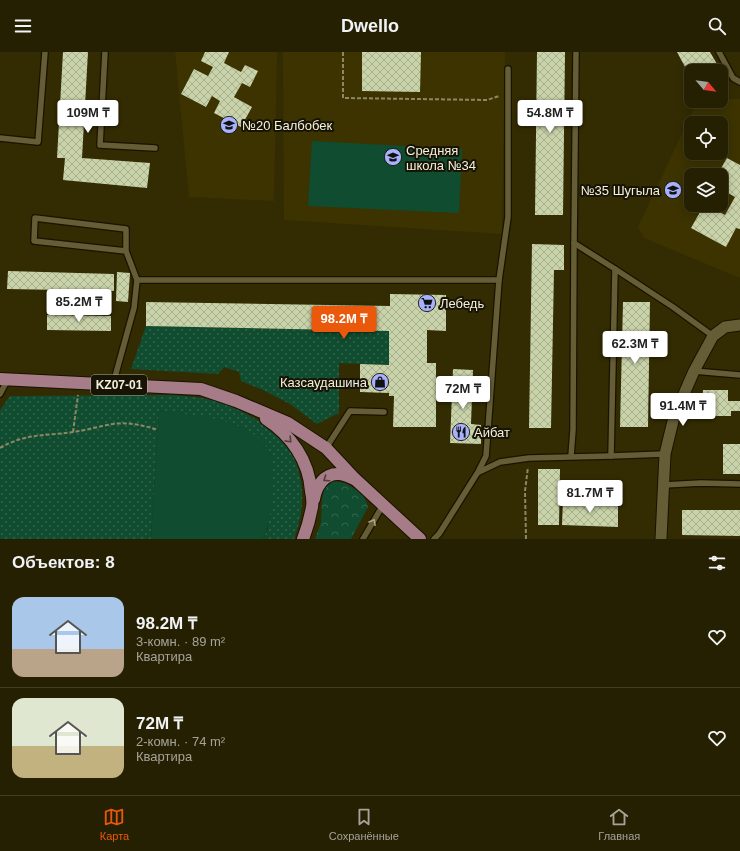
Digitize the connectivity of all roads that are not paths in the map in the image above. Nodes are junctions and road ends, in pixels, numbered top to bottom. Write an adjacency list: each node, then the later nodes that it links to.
1 (45, 52): 7 (lane)
2 (105, 52): 8 (lane)
3 (576, 52): 9 (lane)
4 (719, 52): 6 (lane)
5 (508, 70): 13 (lane)
6 (740, 82)
7 (0, 138)
8 (155, 148)
9 (574, 243): 11 (lane); 25 (lane)
10 (126, 251): 10 (lane); 12 (lane)
11 (614, 269): 15 (lane); 26 (lane)
12 (137, 280): 13 (lane); 19 (lane)
13 (499, 280): 27 (lane)
14 (740, 325): 15 (street)
15 (713, 336): 16 (street)
16 (694, 371): 17 (lane); 24 (street)
17 (740, 375)
18 (4, 379): 19 (main road, KZ07-01); 20 (lane)
19 (112, 385): 21 (main road, KZ07-01)
20 (0, 394)
21 (236, 400): 23 (main road, KZ07-01); 31 (main road, KZ07-01, one-way to 31)
22 (384, 412): 23 (lane)
23 (326, 448): 28 (main road, KZ07-01)
24 (665, 454): 26 (lane); 30 (street)
25 (571, 456): 26 (lane); 27 (lane)
26 (611, 456)
27 (478, 472): 36 (lane)
28 (355, 479): 31 (main road, one-way to 31); 32 (main road, KZ07-01)
29 (740, 484): 30 (lane)
30 (664, 485): 37 (street)
31 (312, 505): 33 (main road, KZ07-01)
32 (382, 505): 34 (lane, one-way to 32); 35 (main road, KZ07-01)
33 (303, 539)
34 (363, 539)
35 (420, 539)
36 (434, 539)
37 (661, 539)

